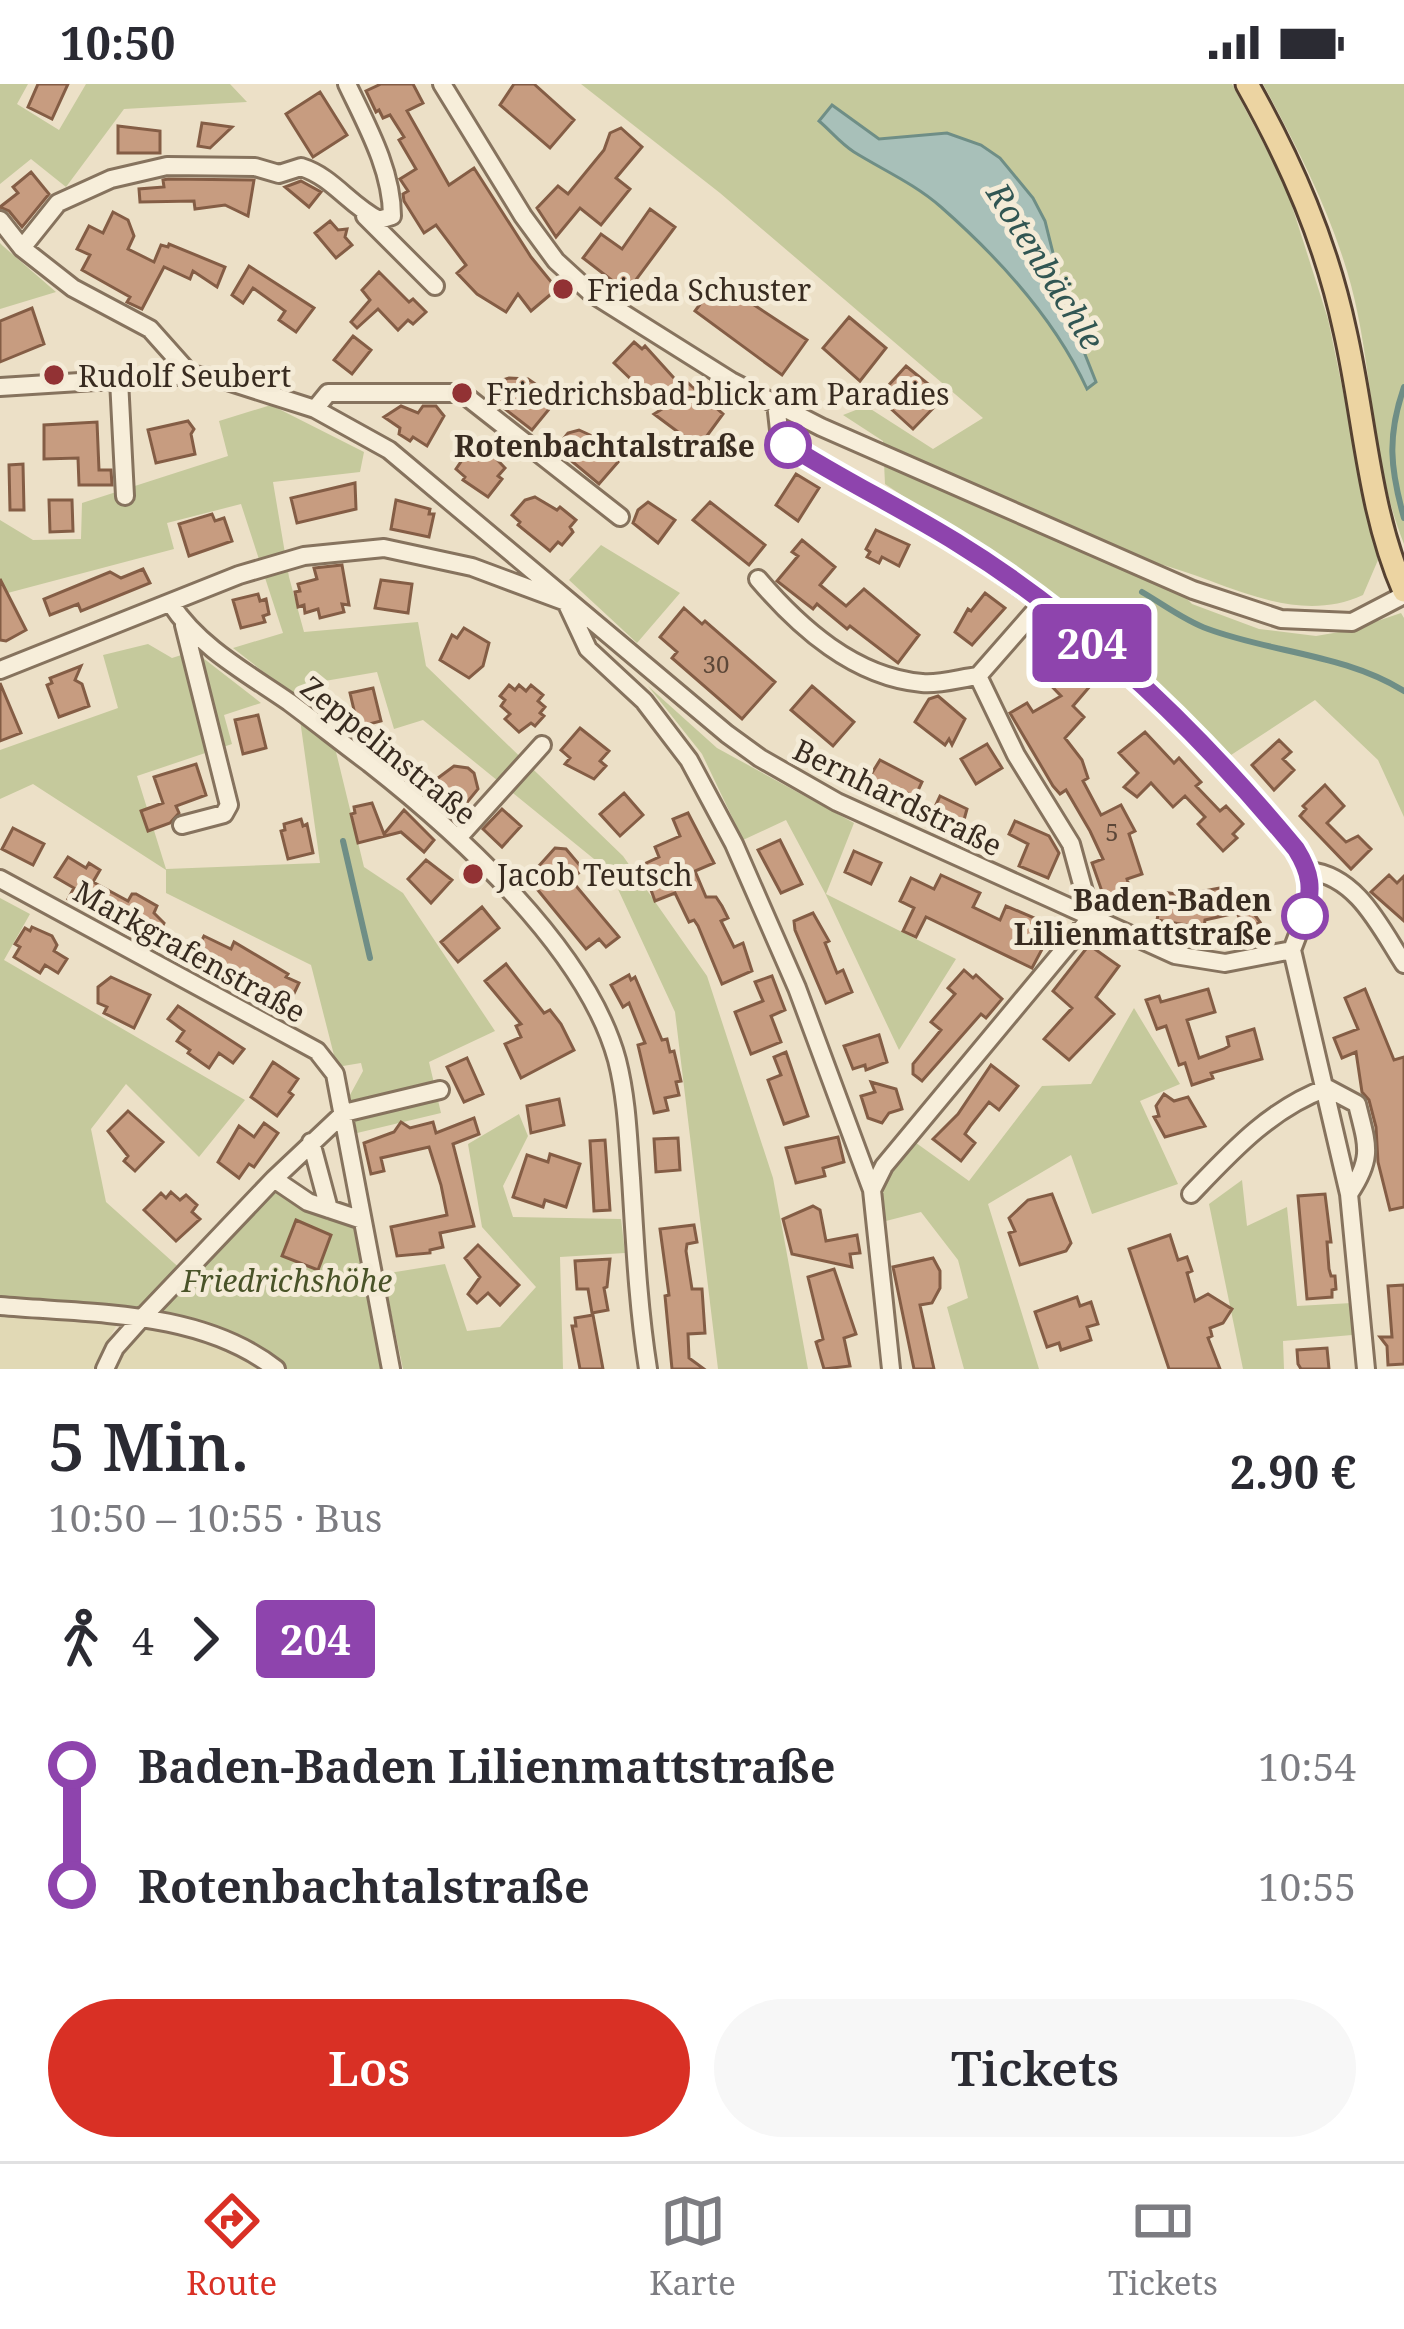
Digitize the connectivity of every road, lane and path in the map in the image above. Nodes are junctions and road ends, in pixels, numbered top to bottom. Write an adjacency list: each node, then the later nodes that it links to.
1 (347, 84): 4 (street)
2 (442, 84): 11 (street)
3 (1247, 84): 16 (main road)
4 (331, 181): 6 (street); 7 (street)
5 (0, 220): 6 (street)
6 (22, 248): 8 (street)
7 (435, 286)
8 (191, 375): 9 (street, Bernhardstraße); 12 (street, Bernhardstraße)
9 (119, 380): 10 (street, Bernhardstraße); 13 (street)
10 (0, 387)
11 (776, 404): 16 (street); 18 (street)
12 (315, 409): 14 (street); 17 (street, Bernhardstraße)
13 (125, 496)
14 (620, 518)
15 (758, 579): 22 (street)
16 (1404, 593)
17 (566, 602): 19 (street); 28 (street, Bernhardstraße); 36 (street)
18 (1042, 602): 22 (street); 26 (street)
19 (171, 604): 20 (street, Zeppelinstraße); 21 (street)
20 (184, 624): 24 (street); 25 (street, Zeppelinstraße)
21 (0, 670)
22 (978, 676): 28 (street)
23 (542, 746): 25 (street)
24 (182, 825)
25 (458, 838): 46 (street, Zeppelinstraße)
26 (1309, 871): 29 (street); 30 (street)
27 (0, 879): 33 (street, Markgrafenstraße)
28 (1091, 916): 29 (street, Bernhardstraße); 36 (street)
29 (1292, 950): 31 (street)
30 (1404, 964)
31 (1327, 1088): 37 (street); 38 (street); 38 (street)
32 (440, 1090): 33 (street)
33 (344, 1113): 34 (street); 40 (street, Markgrafenstraße)
34 (311, 1142): 35 (street); 39 (street)
35 (274, 1179): 39 (street); 42 (street)
36 (872, 1190): 47 (street)
37 (1191, 1194)
38 (1349, 1194): 48 (street)
39 (328, 1210): 40 (street)
40 (362, 1220): 45 (street, Markgrafenstraße)
41 (0, 1306): 42 (street)
42 (140, 1320): 43 (street); 44 (street)
43 (105, 1369)
44 (276, 1369)
45 (391, 1369)
46 (648, 1369)
47 (890, 1369)
48 (1366, 1369)

